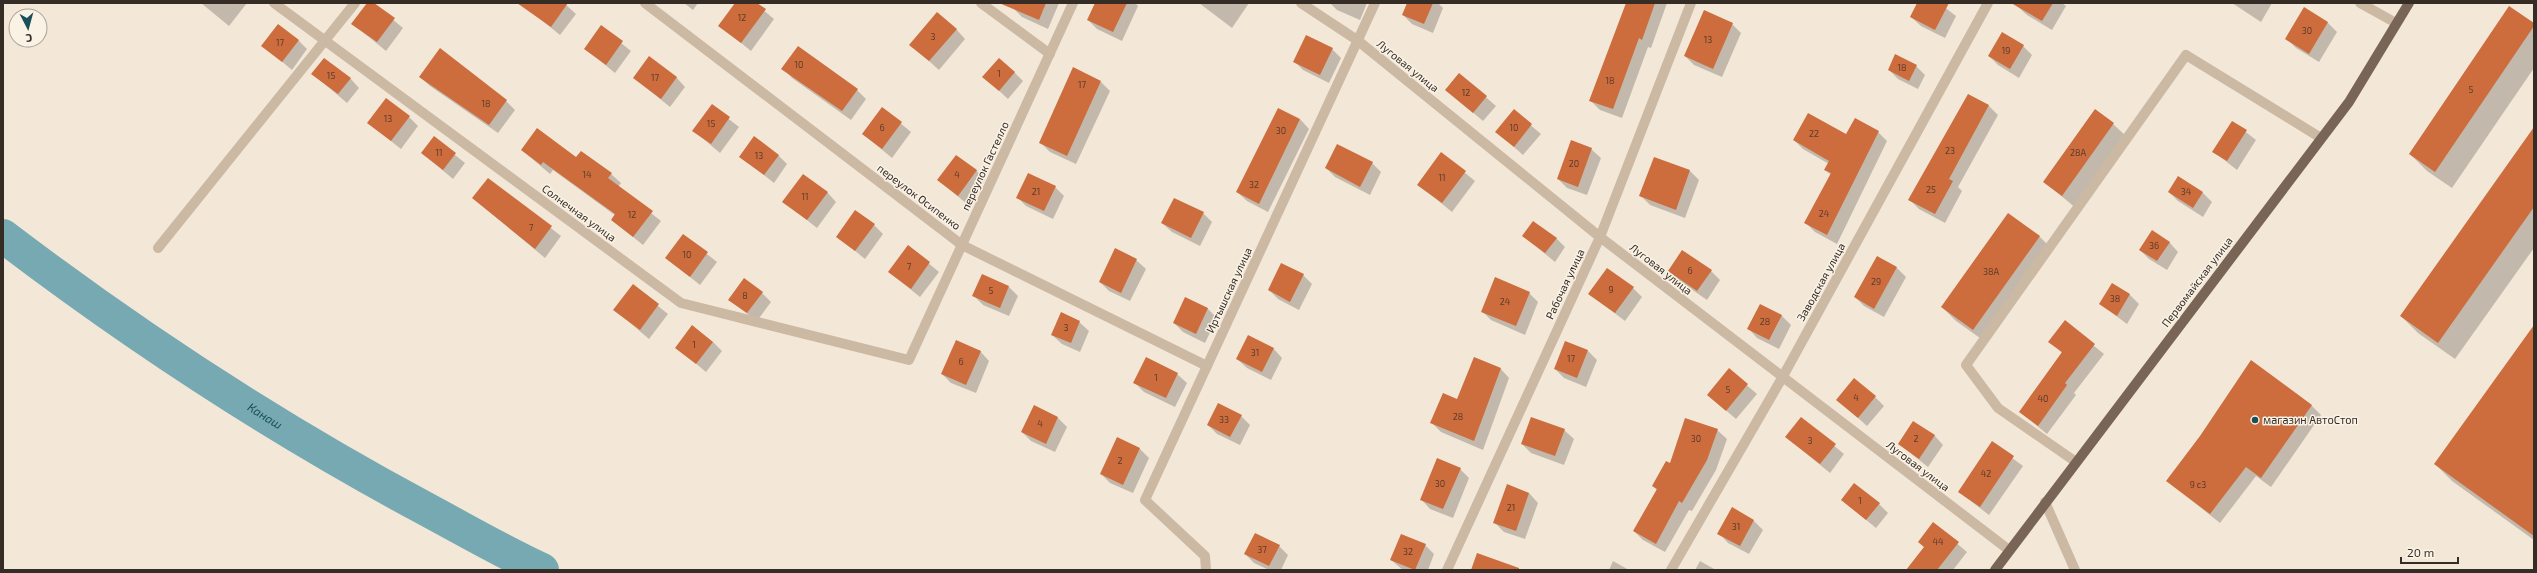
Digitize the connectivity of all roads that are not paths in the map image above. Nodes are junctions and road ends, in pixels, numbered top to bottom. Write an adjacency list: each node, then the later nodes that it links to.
1 (274, 3): 14 (street, Солнечная улица)
2 (355, 3): 14 (street)
3 (645, 3): 18 (street, переулок Осипенко)
4 (981, 3): 15 (street)
5 (1073, 3): 15 (street, переулок Гастелло)
6 (1301, 3): 13 (street, Луговая улица)
7 (1375, 3): 13 (street, Иртышская улица)
8 (1691, 3): 17 (street, Рабочая улица)
9 (1988, 3): 22 (street, Заводская улица)
10 (2360, 3): 12 (street)
11 (2409, 3): 12 (main road, Первомайская улица)
12 (2396, 23): 16 (main road, Первомайская улица)
13 (1357, 40): 17 (street, Луговая улица); 21 (street, Иртышская улица)
14 (326, 41): 19 (street); 20 (street, Солнечная улица)
15 (1050, 54): 18 (street, переулок Гастелло)
16 (2321, 138): 23 (main road, Первомайская улица); 23 (street)
17 (1600, 237): 22 (street, Луговая улица); 27 (street, Рабочая улица)
18 (962, 245): 20 (street, переулок Гастелло); 21 (street, переулок Осипенко)
19 (158, 248)
20 (909, 360)
21 (1207, 366): 26 (street, Иртышская улица)
22 (1782, 378): 25 (street, Луговая улица); 28 (street, Заводская улица)
23 (2076, 462): 24 (main road, Первомайская улица)
24 (2045, 502): 25 (main road, Первомайская улица); 30 (street)
25 (2009, 550): 29 (main road, Первомайская улица)
26 (1206, 570)
27 (1447, 570)
28 (1671, 570)
29 (1995, 570)
30 (2075, 570)

